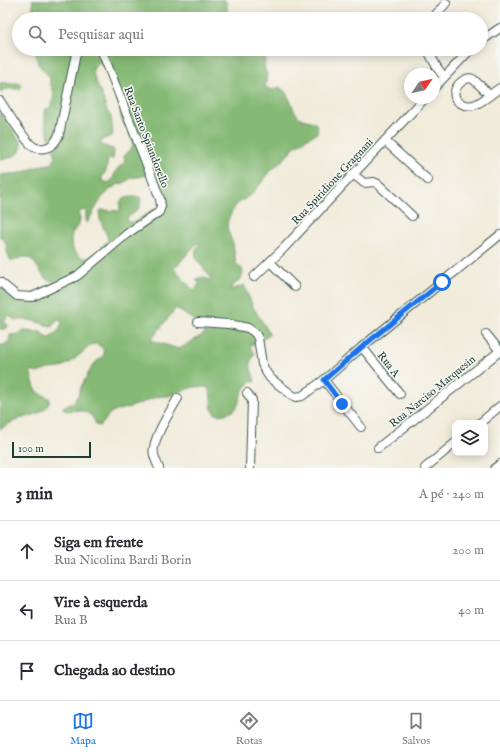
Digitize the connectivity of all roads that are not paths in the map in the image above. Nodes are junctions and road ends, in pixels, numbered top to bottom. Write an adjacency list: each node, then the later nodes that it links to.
1 (446, 3): 2 (street)
2 (438, 12)
3 (500, 28): 4 (street)
4 (488, 37)
5 (76, 56): 13 (street)
6 (104, 56): 22 (street, Rua Santo Spiandorello)
7 (431, 56): 9 (street)
8 (464, 56): 9 (street)
9 (444, 77): 10 (street)
10 (440, 81)
11 (500, 88): 12 (street)
12 (490, 95)
13 (0, 101)
14 (419, 104): 15 (street, Rua Spiridione Gragnani)
15 (385, 141): 16 (street, Rua Spiridione Gragnani); 17 (street)
16 (353, 174): 18 (street); 20 (street, Rua Spiridione Gragnani)
17 (428, 180)
18 (412, 216)
19 (500, 235): 26 (street)
20 (270, 262): 21 (street, Rua Spiridione Gragnani); 23 (street)
21 (254, 277)
22 (0, 282)
23 (295, 287)
24 (198, 322): 28 (street)
25 (486, 334): 27 (street)
26 (362, 347): 28 (street); 30 (street, Rua A)
27 (500, 351): 36 (street, Rua Narciso Marquesin)
28 (324, 380): 34 (street)
29 (247, 393): 39 (street)
30 (400, 394)
31 (178, 398): 38 (street)
32 (500, 406): 33 (street)
33 (484, 420)
34 (362, 427)
35 (452, 446): 40 (street)
36 (378, 448)
37 (500, 464): 41 (street)
38 (159, 468)
39 (250, 468)
40 (425, 468)
41 (495, 468)

